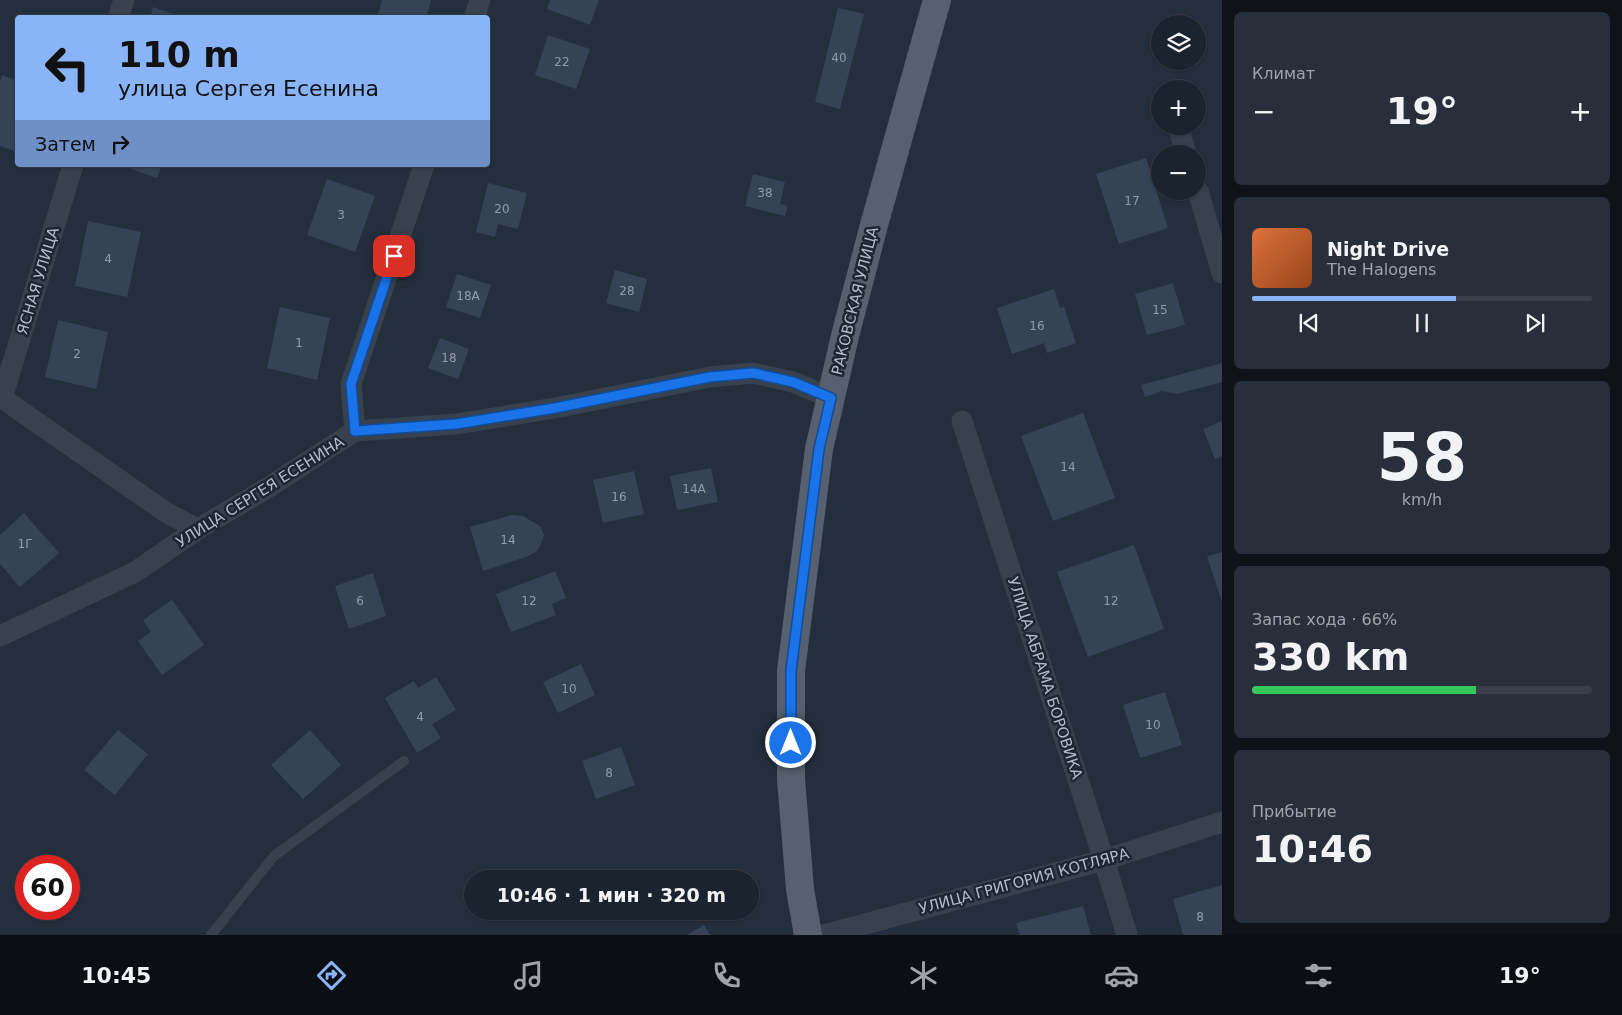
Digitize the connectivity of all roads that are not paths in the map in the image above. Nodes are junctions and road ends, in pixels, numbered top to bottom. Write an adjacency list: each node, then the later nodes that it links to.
1 (124, 0): 4 (street)
2 (480, 0): 5 (street)
3 (937, 0): 11 (main road, РАКОВСКАЯ УЛИЦА)
4 (119, 15)
5 (475, 15)
6 (72, 167): 10 (street, ЯСНАЯ УЛИЦА)
7 (423, 167): 13 (street)
8 (1201, 200): 9 (street)
9 (1222, 273)
10 (1, 397): 14 (street, ЯСНАЯ УЛИЦА)
11 (831, 398): 13 (street, УЛИЦА СЕРГЕЯ ЕСЕНИНА); 20 (main road, РАКОВСКАЯ УЛИЦА)
12 (962, 421): 18 (street, УЛИЦА АБРАМА БОРОВИКА)
13 (355, 431): 14 (street, УЛИЦА СЕРГЕЯ ЕСЕНИНА)
14 (198, 530): 15 (street, УЛИЦА СЕРГЕЯ ЕСЕНИНА)
15 (0, 636)
16 (404, 761): 19 (lane)
17 (1222, 822): 18 (street, УЛИЦА ГРИГОРИЯ КОТЛЯРА)
18 (1104, 860): 21 (street, УЛИЦА ГРИГОРИЯ КОТЛЯРА); 22 (street, УЛИЦА АБРАМА БОРОВИКА)
19 (211, 935)
20 (808, 935)
21 (824, 935)
22 (1127, 935)

